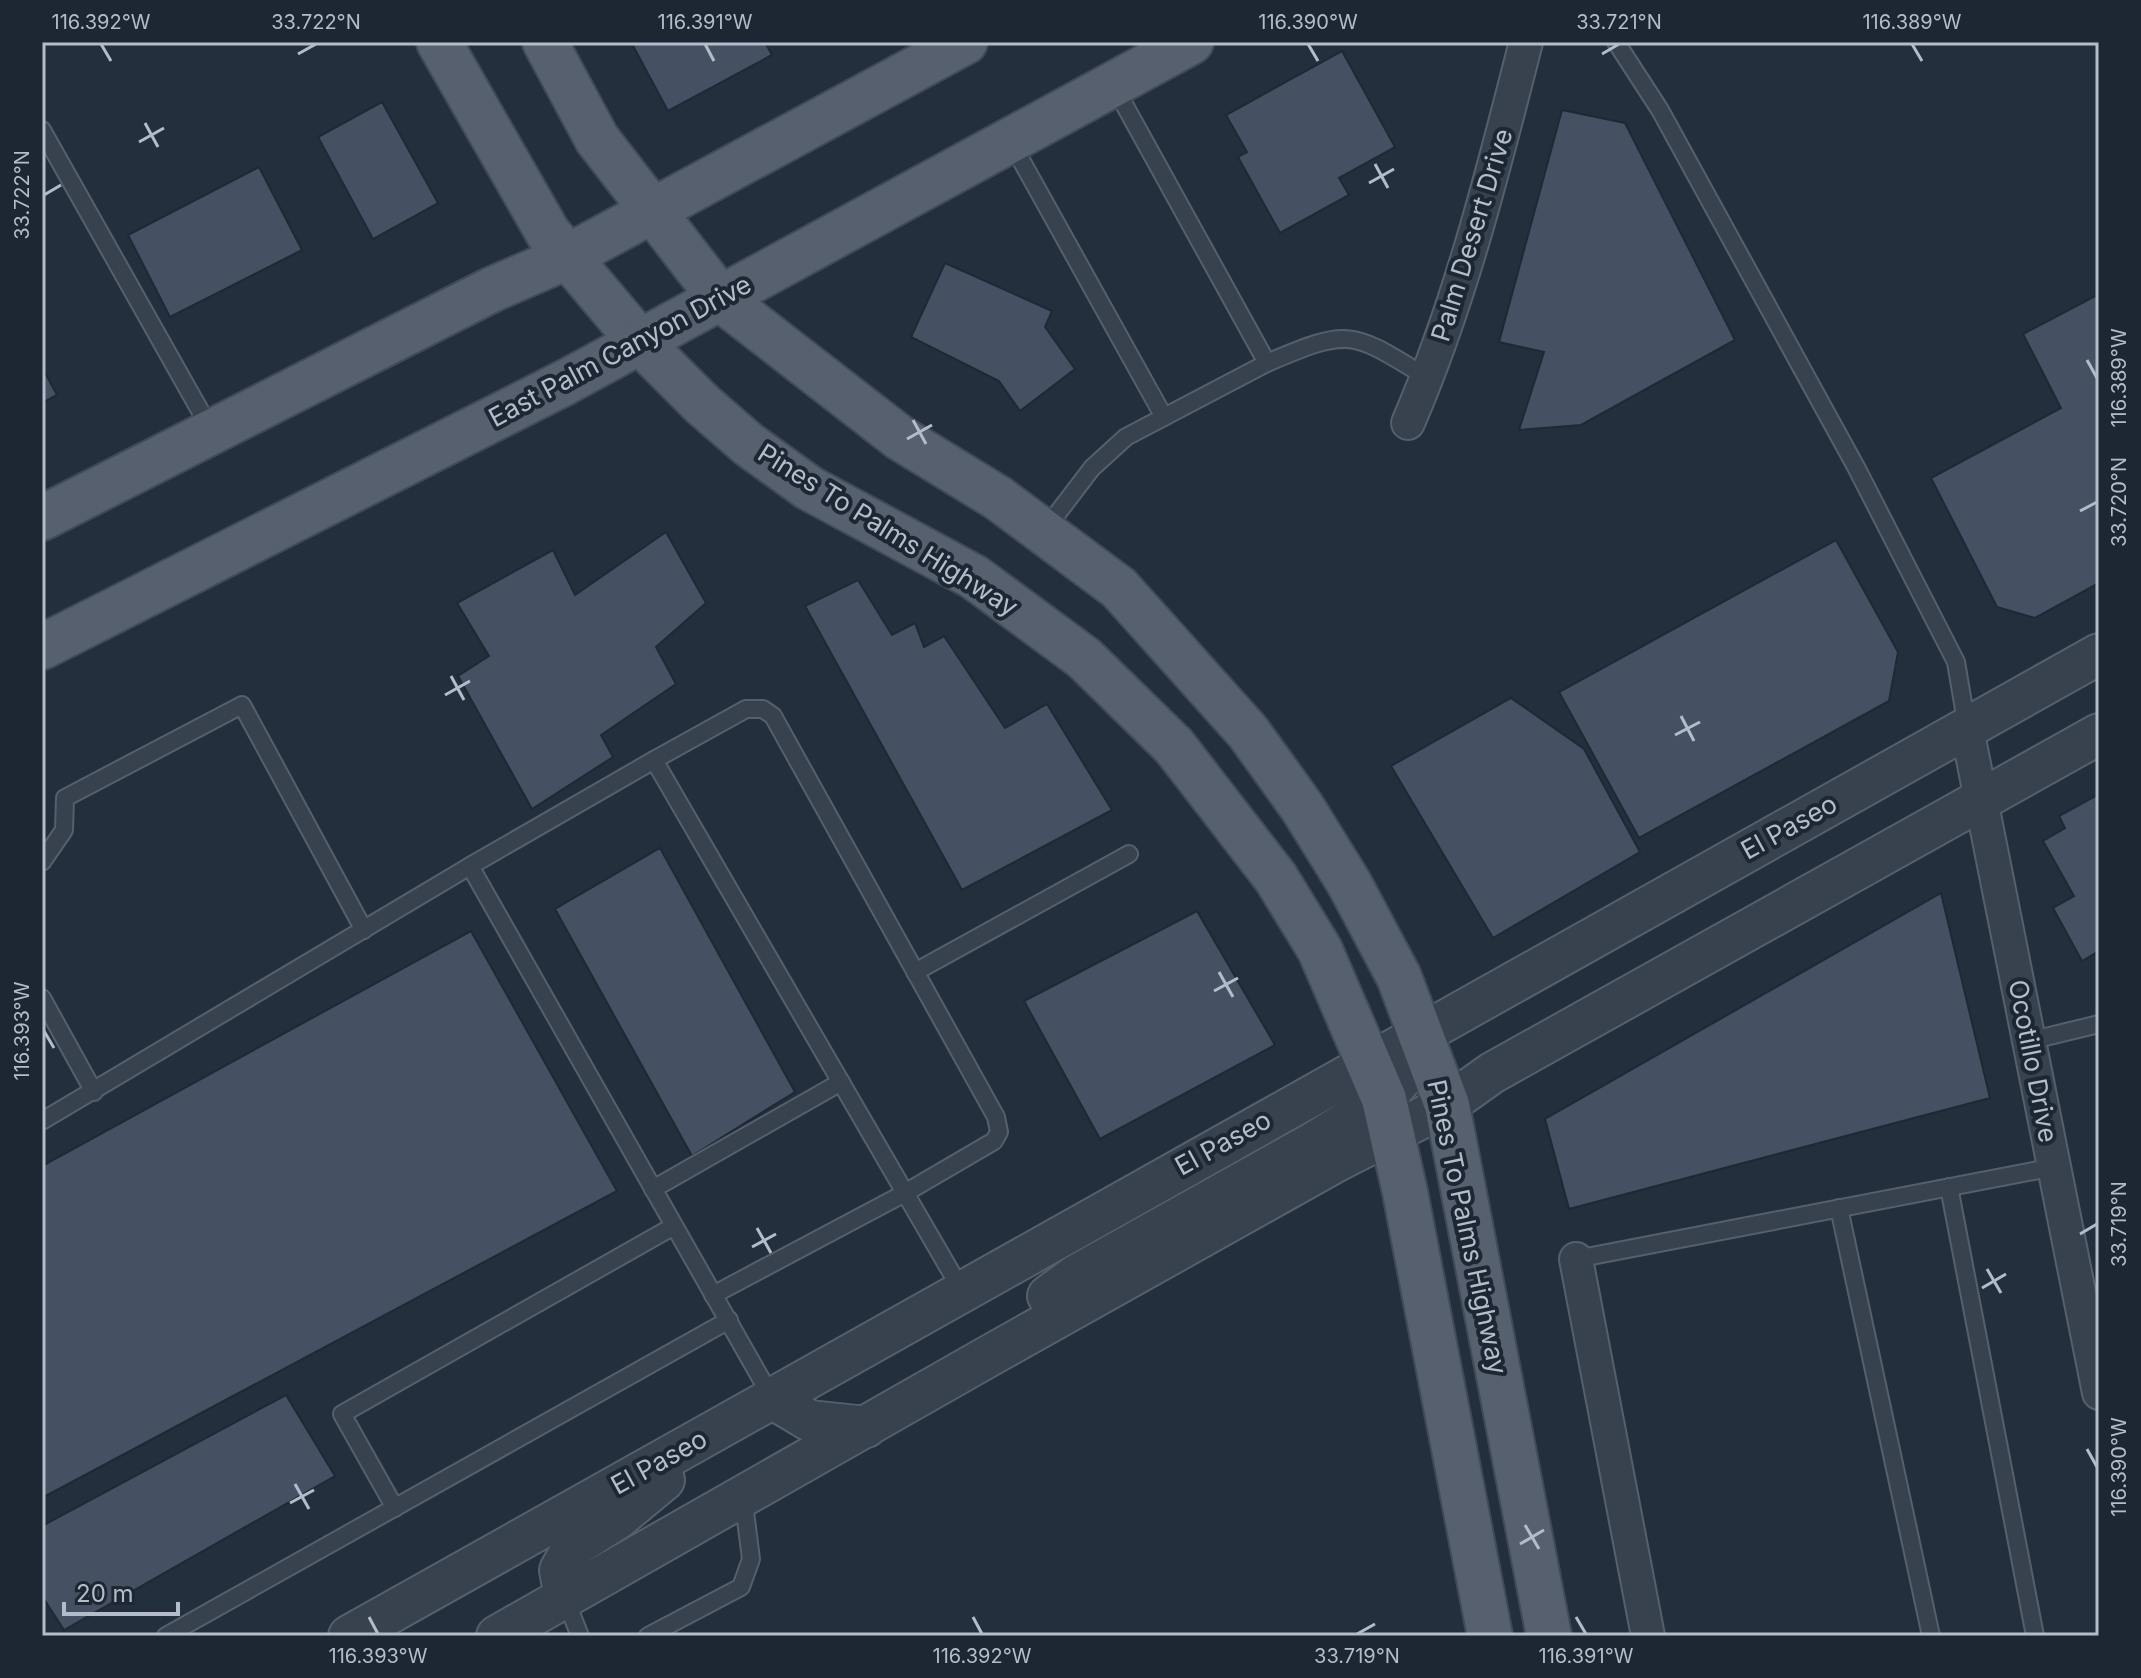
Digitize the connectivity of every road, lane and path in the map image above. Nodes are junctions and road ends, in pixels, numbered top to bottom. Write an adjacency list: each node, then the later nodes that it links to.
1 (439, 42): 11 (main road, Pines To Palms Highway)
2 (545, 42): 10 (main road, Pines To Palms Highway)
3 (965, 42): 10 (main road)
4 (1191, 42): 7 (main road, East Palm Canyon Drive)
5 (1526, 42): 15 (street, Palm Desert Drive)
6 (1616, 42): 23 (lane)
7 (1113, 84): 9 (main road, East Palm Canyon Drive); 14 (lane)
8 (42, 130): 18 (lane)
9 (1010, 140): 12 (main road, East Palm Canyon Drive); 16 (lane)
10 (653, 211): 11 (main road); 12 (main road, Pines To Palms Highway)
11 (567, 257): 13 (main road, Pines To Palms Highway); 18 (main road)
12 (721, 299): 13 (main road, East Palm Canyon Drive); 20 (main road, Pines To Palms Highway)
13 (640, 342): 21 (main road, East Palm Canyon Drive); 38 (main road, Pines To Palms Highway)
14 (1267, 363): 15 (lane); 16 (lane)
15 (1428, 378): 17 (street, Palm Desert Drive)
16 (1164, 417): 20 (lane)
17 (1408, 423)
18 (212, 432): 19 (main road)
19 (42, 518)
20 (1044, 531): 34 (main road, Pines To Palms Highway)
21 (42, 647)
22 (2099, 654): 23 (street, El Paseo)
23 (1967, 729): 26 (street, Ocotillo Drive); 34 (street, El Paseo)
24 (2099, 734): 26 (street, El Paseo)
25 (654, 760): 29 (lane); 31 (lane); 36 (lane)
26 (1981, 802): 35 (street, Ocotillo Drive); 39 (street, El Paseo)
27 (1129, 854): 31 (lane)
28 (42, 862): 30 (lane)
29 (470, 866): 30 (lane); 43 (lane)
30 (364, 930): 37 (lane)
31 (915, 972): 44 (lane)
32 (42, 998): 37 (lane)
33 (2099, 1024): 35 (lane)
34 (1422, 1038): 38 (street); 39 (main road, Pines To Palms Highway)
35 (2029, 1041): 41 (street, Ocotillo Drive)
36 (841, 1082): 43 (lane); 44 (lane)
37 (94, 1092): 40 (lane)
38 (1381, 1099): 39 (street, El Paseo); 48 (street, El Paseo); 53 (street); 62 (main road, Pines To Palms Highway)
39 (1447, 1105): 63 (main road, Pines To Palms Highway)
40 (42, 1121)
41 (2054, 1167): 42 (lane); 51 (street, Ocotillo Drive)
42 (1949, 1187): 45 (lane); 66 (lane)
43 (653, 1189): 46 (lane)
44 (905, 1193): 48 (lane); 49 (lane)
45 (1839, 1208): 47 (lane); 65 (lane)
46 (674, 1226): 49 (lane); 55 (lane)
47 (1576, 1259): 64 (street)
48 (962, 1291): 52 (street, El Paseo)
49 (713, 1295): 50 (lane)
50 (729, 1320): 52 (lane); 55 (lane)
51 (2099, 1393)
52 (765, 1402): 53 (street); 56 (street); 58 (street, El Paseo)
53 (866, 1427): 54 (street)
54 (743, 1496): 56 (street); 61 (lane)
55 (395, 1508): 57 (lane)
56 (565, 1598): 59 (street); 60 (lane)
57 (166, 1636)
58 (349, 1636)
59 (497, 1636)
60 (580, 1636)
61 (648, 1636)
62 (1490, 1636)
63 (1549, 1636)
64 (1648, 1636)
65 (1931, 1636)
66 (2035, 1636)

